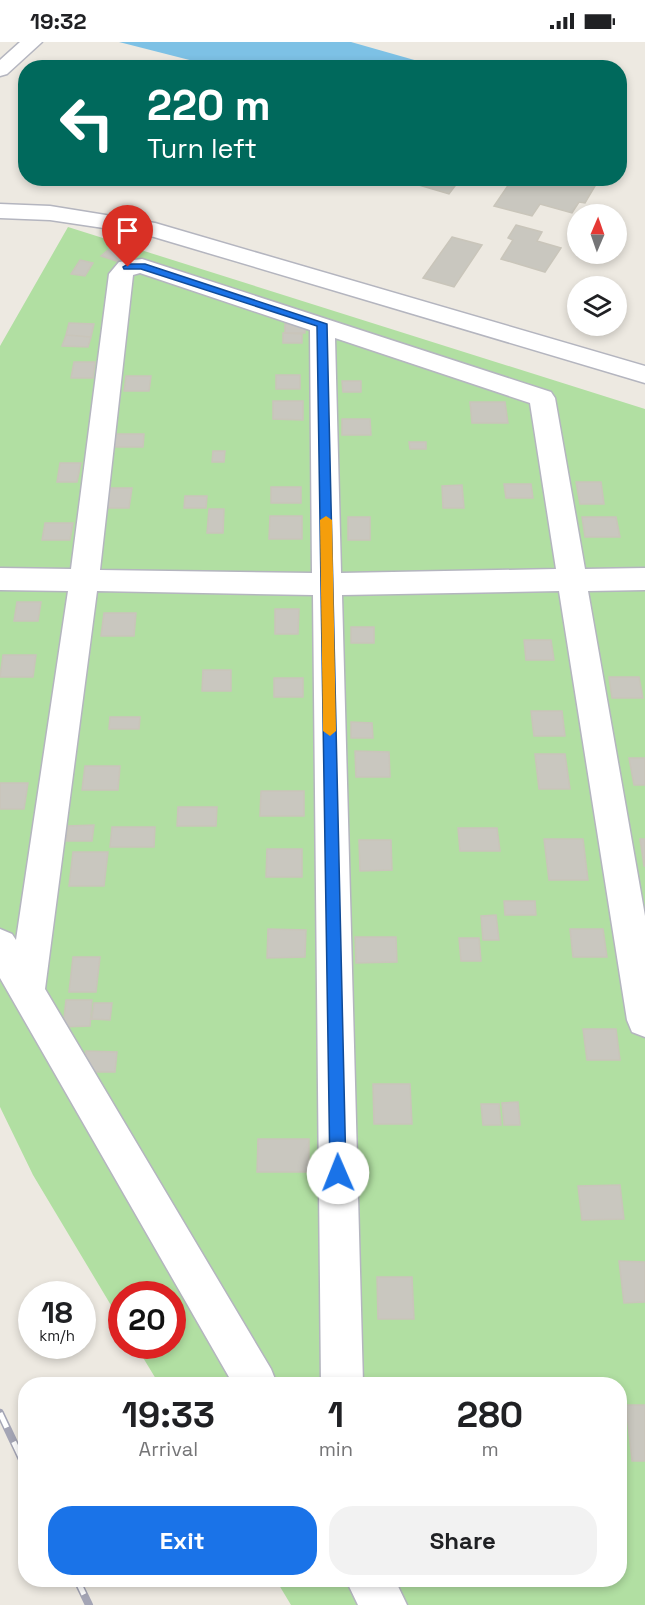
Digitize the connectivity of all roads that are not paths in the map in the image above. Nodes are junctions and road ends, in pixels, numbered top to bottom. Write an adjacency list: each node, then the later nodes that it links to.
1 (32, 42): 2 (lane)
2 (0, 70)
3 (0, 211): 5 (lane)
4 (322, 324): 8 (lane); 9 (lane); 10 (lane)
5 (645, 375)
6 (0, 579): 8 (lane)
7 (645, 579): 9 (lane)
8 (84, 580): 10 (lane); 12 (lane)
9 (573, 581): 10 (lane); 13 (lane)
10 (327, 584): 15 (lane)
11 (0, 945): 12 (lane)
12 (27, 990): 14 (lane)
13 (645, 1020)
14 (252, 1377)
15 (342, 1377)
16 (373, 1587): 17 (lane)
17 (384, 1605)

